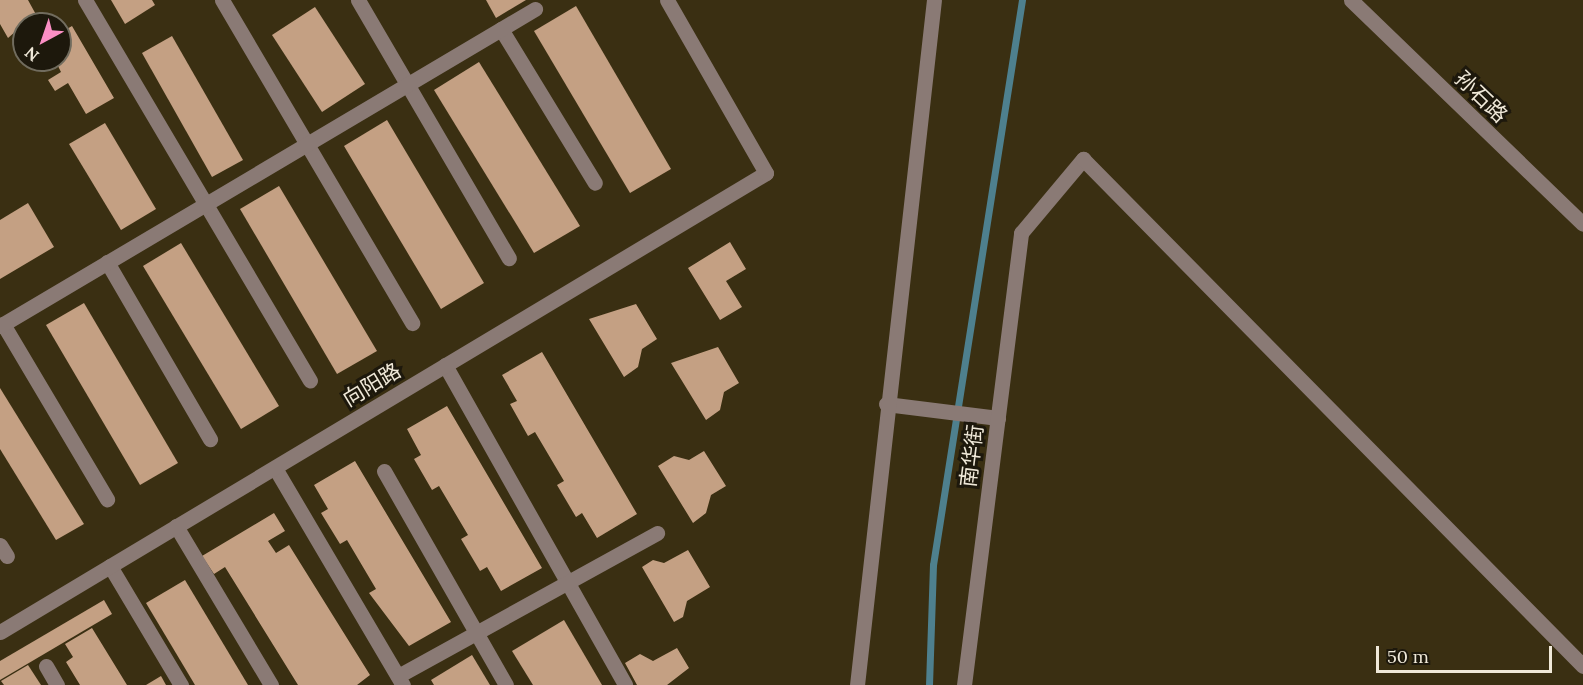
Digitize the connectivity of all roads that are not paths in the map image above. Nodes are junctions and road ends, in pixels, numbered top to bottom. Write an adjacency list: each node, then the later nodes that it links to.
1 (85, 0): 12 (street)
2 (222, 0): 10 (street)
3 (358, 0): 9 (street)
4 (667, 0): 18 (street, 向阳路)
5 (934, 0): 20 (street)
6 (1351, 0): 13 (street, 孙石路)
7 (535, 9): 8 (street)
8 (501, 29): 9 (street); 11 (street)
9 (408, 84): 10 (street); 14 (street)
10 (307, 144): 12 (street); 16 (street)
11 (595, 183)
12 (206, 204): 15 (street); 19 (street)
13 (1583, 224)
14 (509, 258)
15 (107, 262): 17 (street); 22 (street)
16 (412, 323)
17 (2, 325): 25 (street)
18 (445, 365): 23 (street, 向阳路); 29 (street)
19 (310, 381)
20 (886, 404): 21 (street); 40 (street)
21 (998, 418): 33 (street, 南华街); 41 (street, 南华街)
22 (210, 439)
23 (275, 468): 26 (street, 向阳路); 34 (street)
24 (384, 471): 31 (street)
25 (107, 499)
26 (176, 526): 28 (street, 向阳路); 37 (street)
27 (657, 533): 29 (street)
28 (111, 566): 30 (street, 向阳路); 36 (street)
29 (567, 583): 31 (street); 39 (street)
30 (0, 632)
31 (476, 633): 34 (street); 38 (street)
32 (46, 666): 35 (street)
33 (1583, 666)
34 (400, 681)
35 (57, 685)
36 (181, 685)
37 (271, 685)
38 (506, 685)
39 (625, 685)
40 (856, 685)
41 (964, 685)

